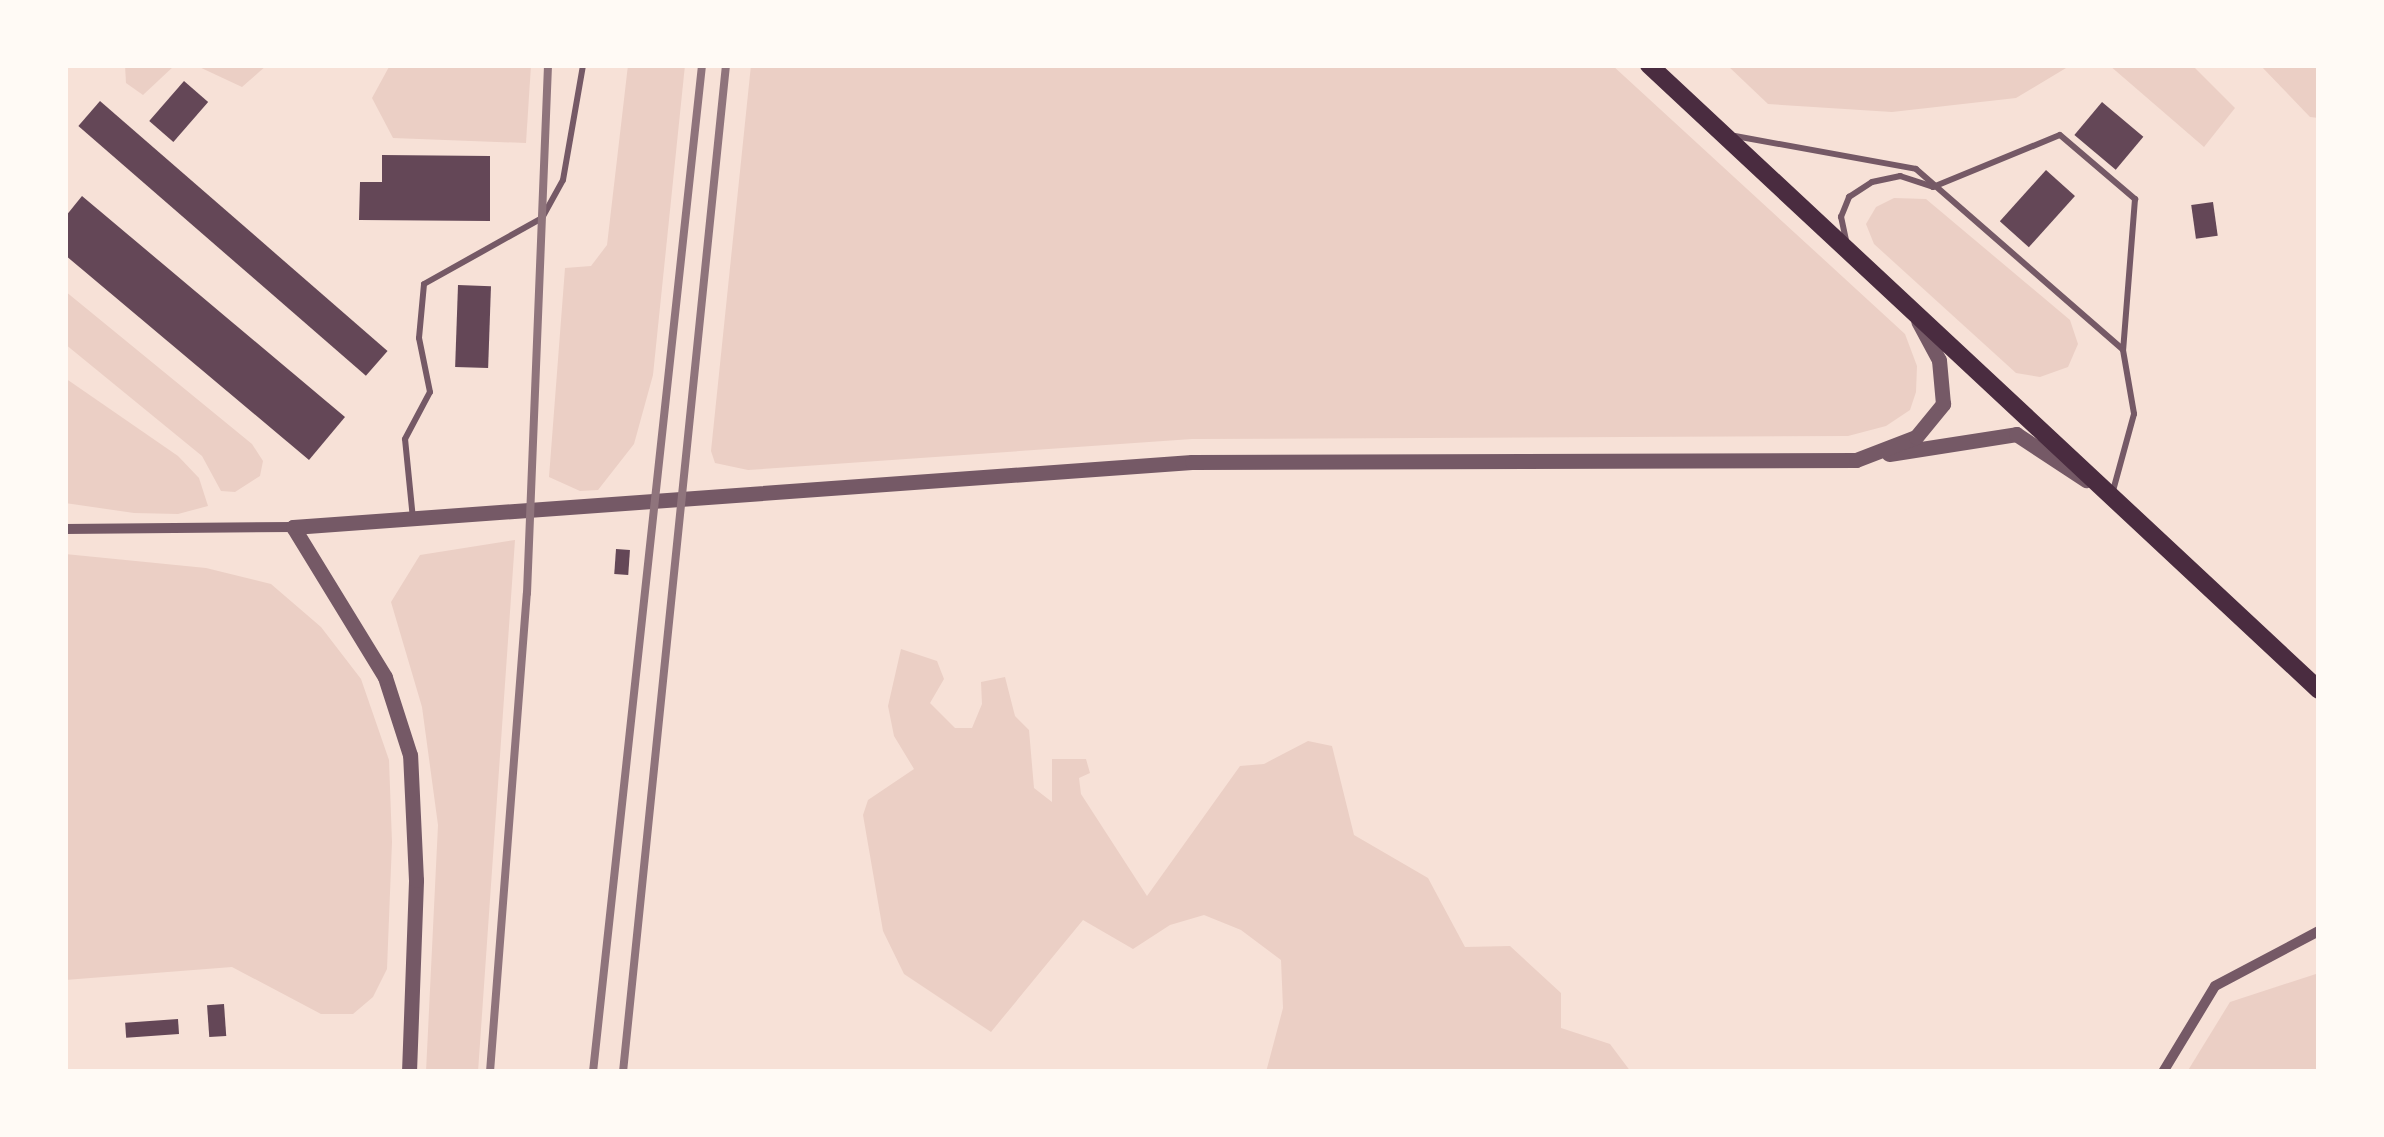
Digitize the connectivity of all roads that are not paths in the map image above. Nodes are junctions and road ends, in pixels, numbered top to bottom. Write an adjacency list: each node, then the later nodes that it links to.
1 (582, 65): 10 (lane)
2 (1649, 65): 3 (main road)
3 (1722, 134): 4 (lane); 5 (main road)
4 (1934, 187): 5 (lane); 7 (lane); 7 (lane)
5 (1848, 251): 6 (main road)
6 (1914, 313): 8 (street); 9 (main road)
7 (2123, 350): 9 (lane)
8 (1856, 460): 9 (street); 10 (street)
9 (2112, 497): 13 (main road)
10 (412, 519): 11 (street)
11 (293, 527): 12 (street); 15 (street)
12 (65, 529)
13 (2319, 690)
14 (2319, 931): 16 (street)
15 (409, 1072)
16 (2163, 1072)

